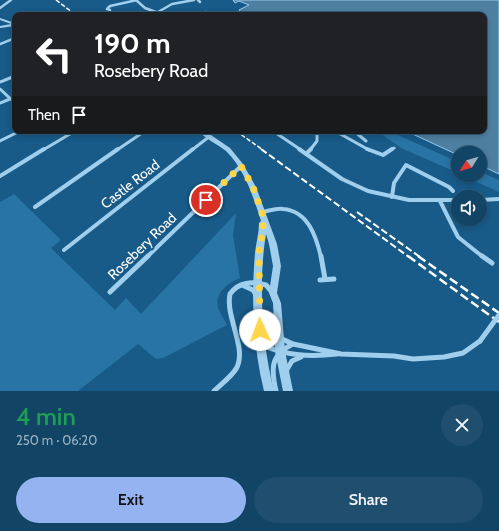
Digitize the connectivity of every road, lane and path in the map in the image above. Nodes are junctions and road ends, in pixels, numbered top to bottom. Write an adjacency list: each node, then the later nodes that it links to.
1 (11, 0): 6 (street)
2 (137, 0): 5 (street); 8 (street)
3 (194, 0): 8 (street)
4 (103, 6): 5 (street)
5 (107, 7): 7 (street)
6 (0, 8)
7 (110, 10)
8 (158, 12)
9 (0, 19): 10 (street)
10 (6, 21): 11 (street); 13 (street)
11 (12, 23)
12 (12, 25): 13 (street)
13 (2, 27)
14 (12, 39): 15 (street)
15 (0, 44)
16 (12, 77): 17 (street)
17 (0, 82)
18 (0, 89): 19 (street)
19 (10, 99): 20 (street)
20 (0, 104)
21 (14, 134): 30 (street)
22 (70, 134): 35 (street)
23 (141, 134): 42 (street)
24 (207, 134): 29 (street)
25 (278, 134): 33 (street)
26 (317, 134): 33 (street)
27 (342, 134): 32 (street)
28 (358, 134): 31 (street)
29 (210, 136): 34 (street); 44 (street, Castle Road)
30 (0, 141)
31 (366, 141)
32 (394, 148)
33 (306, 153): 37 (street)
34 (241, 166): 43 (street); 49 (street, Rosebery Road)
35 (0, 176)
36 (453, 190): 37 (street)
37 (392, 197): 41 (street)
38 (499, 199): 40 (street)
39 (451, 200): 41 (street)
40 (487, 200)
41 (440, 201): 45 (street)
42 (35, 207)
43 (262, 214): 46 (street); 47 (street); 50 (street)
44 (64, 250)
45 (492, 263)
46 (334, 280)
47 (259, 284): 48 (street); 50 (street); 51 (street)
48 (242, 285): 51 (street); 60 (street)
49 (110, 292)
50 (273, 293): 53 (street)
51 (259, 302): 54 (street)
52 (499, 315): 57 (street, bridge)
53 (280, 338): 55 (street); 56 (street)
54 (260, 344): 56 (street); 61 (street)
55 (293, 344): 56 (street); 57 (street)
56 (280, 351): 58 (street); 59 (street); 62 (street)
57 (341, 354): 58 (street)
58 (301, 357): 59 (street)
59 (284, 375): 63 (street)
60 (214, 391)
61 (269, 391)
62 (276, 391)
63 (288, 391)

